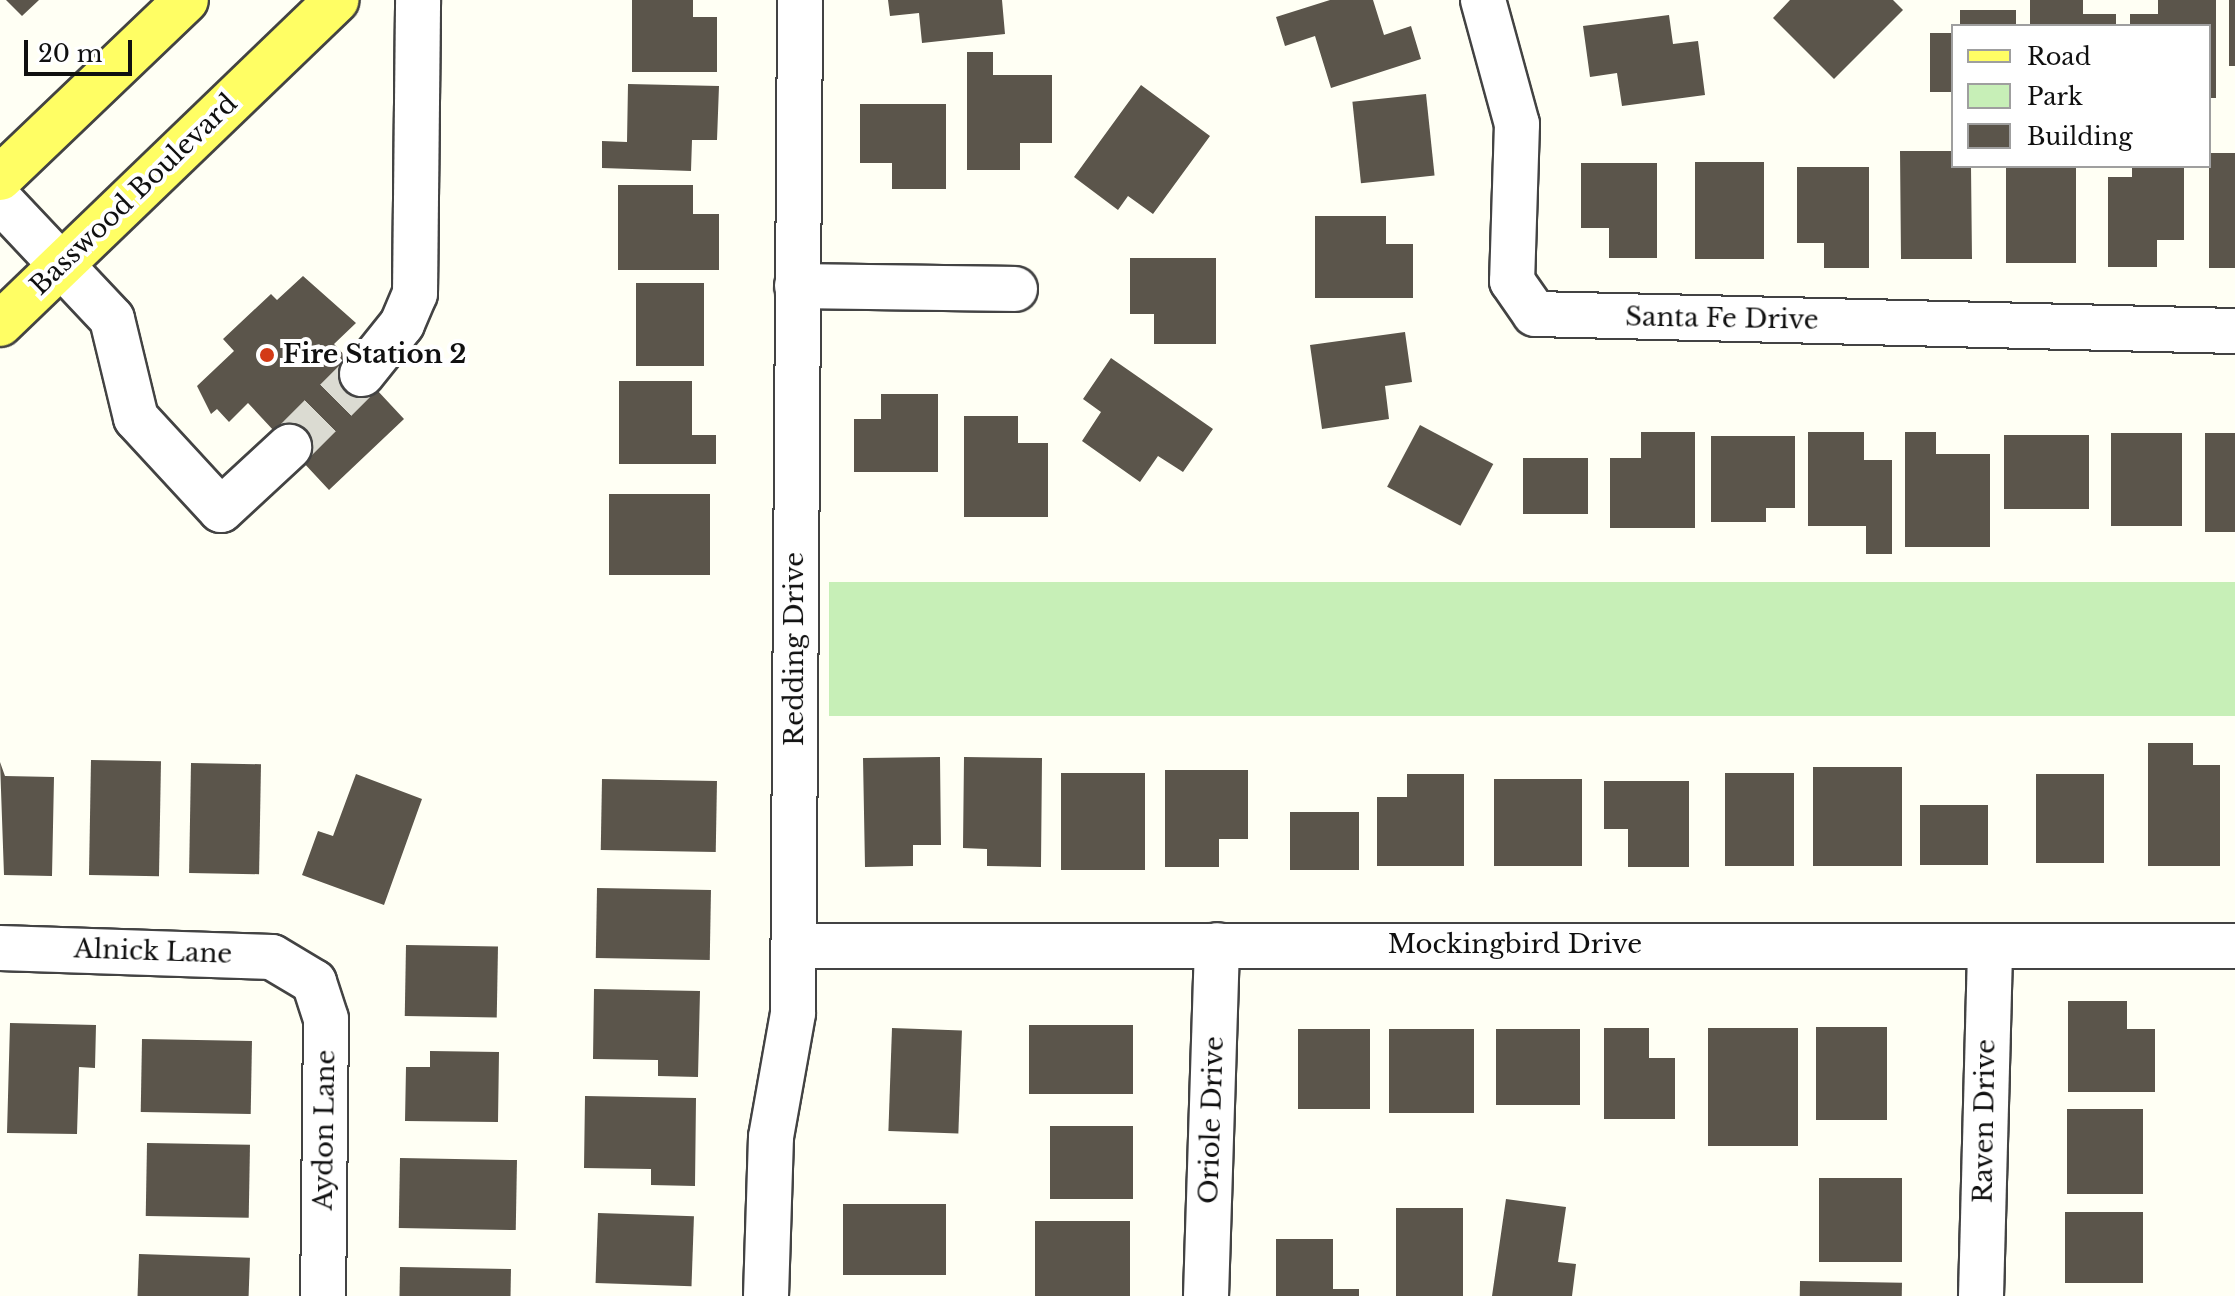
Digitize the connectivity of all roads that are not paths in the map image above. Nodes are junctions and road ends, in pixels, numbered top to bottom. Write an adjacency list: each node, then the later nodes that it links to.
1 (186, 0): 6 (main road)
2 (337, 0): 8 (main road, Basswood Boulevard)
3 (418, 0): 13 (street)
4 (800, 0): 9 (street, Redding Drive)
5 (1483, 0): 12 (street, Santa Fe Drive)
6 (0, 178)
7 (0, 200): 8 (street)
8 (61, 264): 11 (main road, Basswood Boulevard); 14 (street)
9 (797, 286): 10 (street); 16 (street, Redding Drive)
10 (1015, 289)
11 (0, 324)
12 (2235, 331)
13 (362, 374)
14 (289, 447)
15 (1217, 945): 16 (street, Mockingbird Drive); 17 (street, Mockingbird Drive); 23 (street, Oriole Drive)
16 (795, 946): 22 (street, Redding Drive)
17 (1990, 946): 18 (street, Mockingbird Drive); 24 (street, Raven Drive)
18 (2235, 946)
19 (0, 948): 20 (street, Alnick Lane)
20 (302, 970): 21 (street, Aydon Lane)
21 (323, 1296)
22 (766, 1296)
23 (1206, 1296)
24 (1981, 1296)

